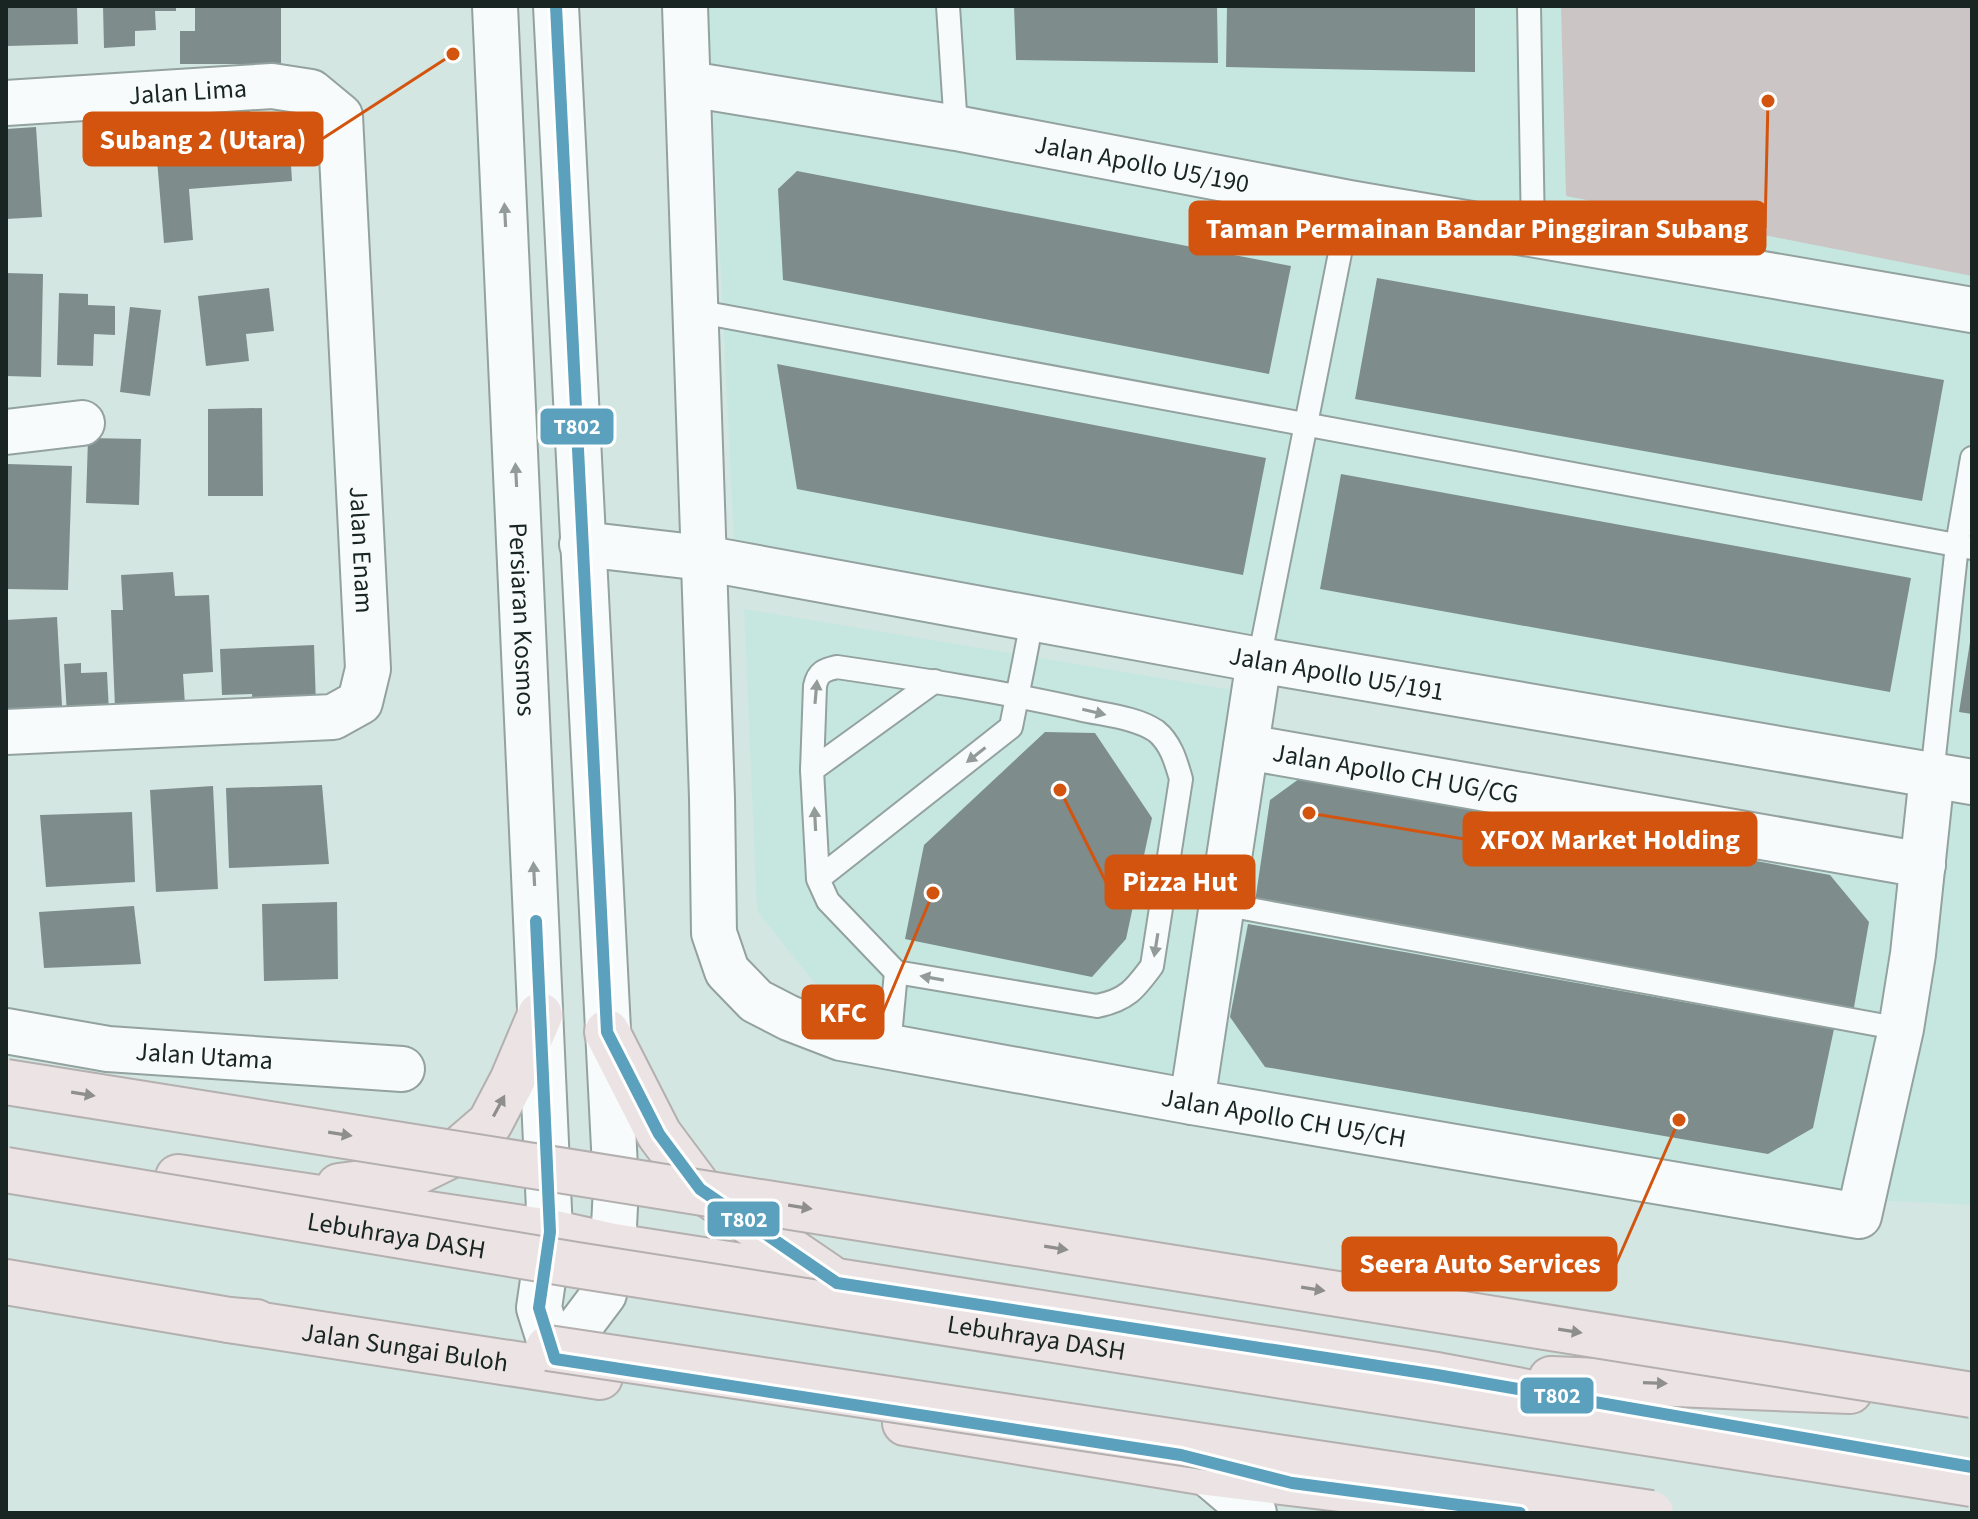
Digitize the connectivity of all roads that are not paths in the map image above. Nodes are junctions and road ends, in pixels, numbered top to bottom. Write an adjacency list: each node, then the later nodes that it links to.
1 (495, 6): 33 (street, Persiaran Kosmos, one-way to 1)
2 (556, 6): 18 (street)
3 (685, 6): 6 (street)
4 (948, 6): 9 (lane)
5 (1529, 6): 11 (lane)
6 (689, 84): 9 (street, Jalan Apollo U5/190); 13 (street)
7 (272, 86): 8 (street, Jalan Lima); 25 (street, Jalan Enam)
8 (6, 103)
9 (956, 128): 10 (street, Jalan Apollo U5/190)
10 (1350, 203): 11 (street, Jalan Apollo U5/190); 15 (lane)
11 (1533, 233): 12 (street, Jalan Apollo U5/190)
12 (1972, 310)
13 (695, 311): 15 (lane); 20 (street)
14 (82, 423): 16 (street)
15 (1306, 425): 19 (lane); 22 (lane)
16 (6, 432)
17 (1972, 458): 19 (lane)
18 (582, 544): 20 (street, Jalan Apollo U5/191); 36 (street)
19 (1964, 546): 28 (lane)
20 (703, 558): 21 (street, Jalan Apollo U5/191); 37 (street, Jalan Apollo CH U5/CH)
21 (1032, 619): 22 (street, Jalan Apollo U5/191); 24 (lane)
22 (1259, 660): 26 (street); 28 (street, Jalan Apollo U5/191)
23 (935, 681): 24 (lane); 27 (lane); 27 (lane, one-way to 23)
24 (1018, 695): 30 (lane, one-way to 30); 32 (lane, one-way to 32)
25 (6, 732)
26 (1246, 747): 29 (street, Jalan Apollo CH UG/CG); 31 (street)
27 (812, 770): 30 (lane, one-way to 27)
28 (1952, 778): 29 (street)
29 (1923, 865): 34 (street)
30 (818, 879): 32 (lane)
31 (1222, 904): 34 (lane); 40 (street)
32 (896, 972): 37 (lane)
33 (540, 1015): 43 (highway, one-way to 33); 44 (street, Persiaran Kosmos)
34 (1901, 1029): 40 (street, Jalan Apollo CH U5/CH)
35 (6, 1031): 38 (street, Jalan Utama)
36 (607, 1032): 45 (street); 48 (highway)
37 (889, 1047): 40 (street, Jalan Apollo CH U5/CH)
38 (402, 1069)
39 (6, 1082): 52 (highway, one-way to 52, bridge)
40 (1192, 1102)
41 (6, 1151): 43 (highway)
42 (6, 1170): 56 (highway, Lebuhraya DASH, bridge)
43 (281, 1193): 44 (highway)
44 (550, 1232): 45 (highway); 50 (street, Persiaran Kosmos)
45 (613, 1246): 48 (highway); 50 (street)
46 (6, 1259): 60 (highway, bridge)
47 (6, 1282): 49 (highway, Jalan Sungai Buloh)
48 (837, 1283): 51 (highway)
49 (229, 1320): 50 (highway, Jalan Sungai Buloh); 54 (highway, Jalan Sungai Buloh)
50 (555, 1359): 55 (highway, Jalan Sungai Buloh)
51 (1437, 1375): 52 (highway, one-way to 52); 53 (highway)
52 (1972, 1395)
53 (1972, 1467)
54 (1207, 1473): 55 (highway, Jalan Sungai Buloh); 58 (street)
55 (1292, 1483): 57 (highway, Jalan Sungai Buloh)
56 (1972, 1484)
57 (1450, 1509): 59 (highway, Jalan Sungai Buloh)
58 (1254, 1513)
59 (1520, 1513)
60 (1651, 1513)

